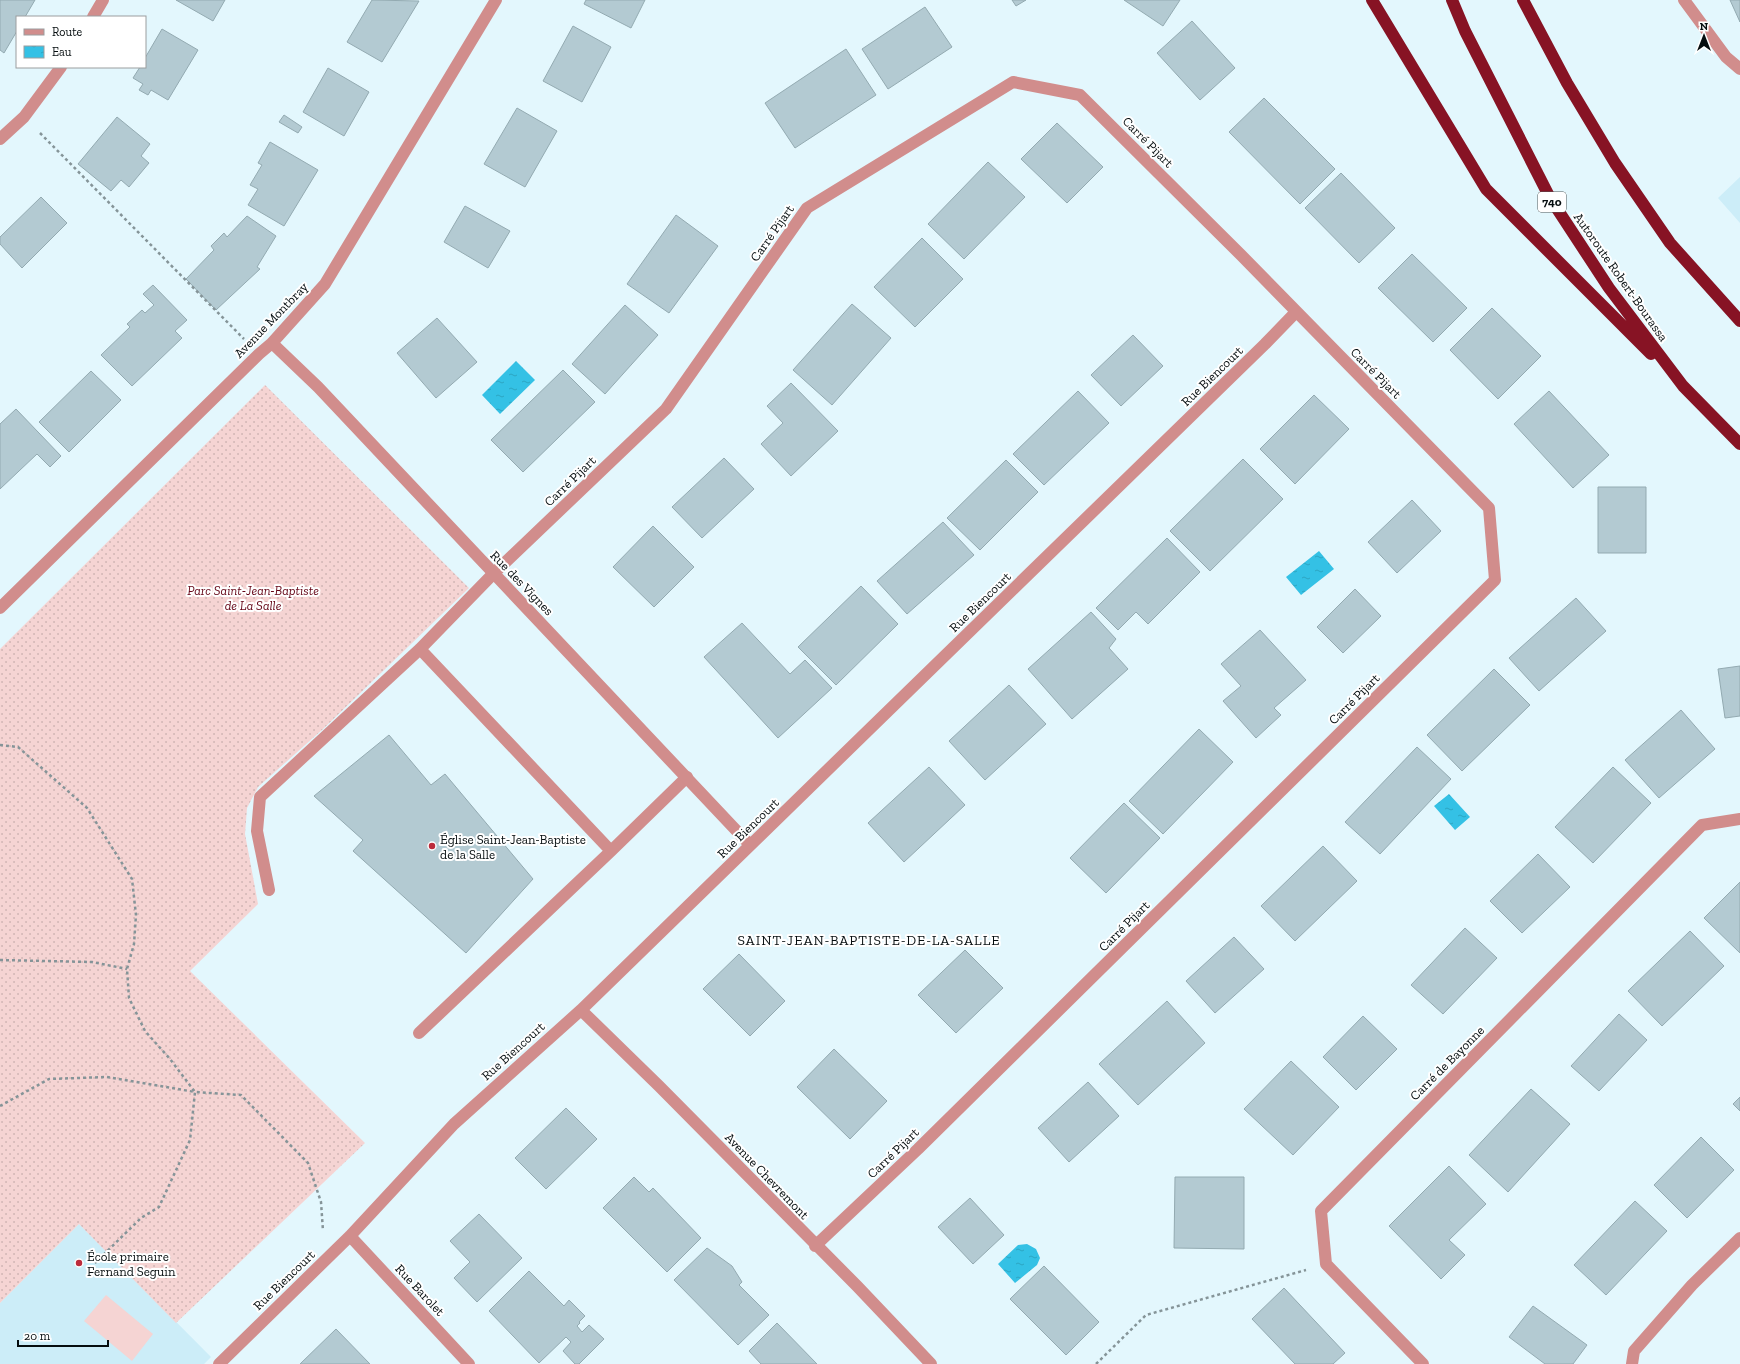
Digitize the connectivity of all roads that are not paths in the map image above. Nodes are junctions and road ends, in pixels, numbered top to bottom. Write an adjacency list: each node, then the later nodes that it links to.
1 (103, 0): 7 (street)
2 (496, 0): 13 (street, Avenue Montbray)
3 (1372, 0): 14 (highway)
4 (1452, 0): 14 (highway, Autoroute Robert-Bourassa / 740)
5 (1523, 0): 12 (highway)
6 (1684, 0): 9 (street)
7 (94, 16)
8 (60, 68): 10 (street)
9 (1740, 69)
10 (0, 139)
11 (1296, 312): 16 (street, Carré Pijart); 21 (street, Rue Biencourt); 28 (street, Carré Pijart)
12 (1740, 321)
13 (272, 343): 16 (street, Rue des Vignes); 17 (street, Avenue Montbray)
14 (1683, 386): 15 (highway, Autoroute Robert-Bourassa / 740)
15 (1740, 444)
16 (493, 574): 18 (street, Carré Pijart); 19 (street, Rue des Vignes)
17 (0, 608)
18 (420, 649): 22 (street); 23 (street, Carré Pijart)
19 (687, 777): 21 (street, Rue des Vignes); 22 (street)
20 (1740, 819): 32 (street, Carré de Bayonne)
21 (750, 845): 24 (street, Rue Biencourt)
22 (612, 851): 25 (street)
23 (269, 890)
24 (581, 1010): 26 (street, Rue Biencourt); 28 (street, Avenue Chevremont)
25 (418, 1034)
26 (350, 1236): 29 (street, Rue Biencourt); 30 (street, Rue Barolet)
27 (1740, 1238): 33 (street)
28 (816, 1246): 31 (street, Avenue Chevremont)
29 (218, 1364)
30 (469, 1364)
31 (932, 1364)
32 (1422, 1364)
33 (1632, 1364)

